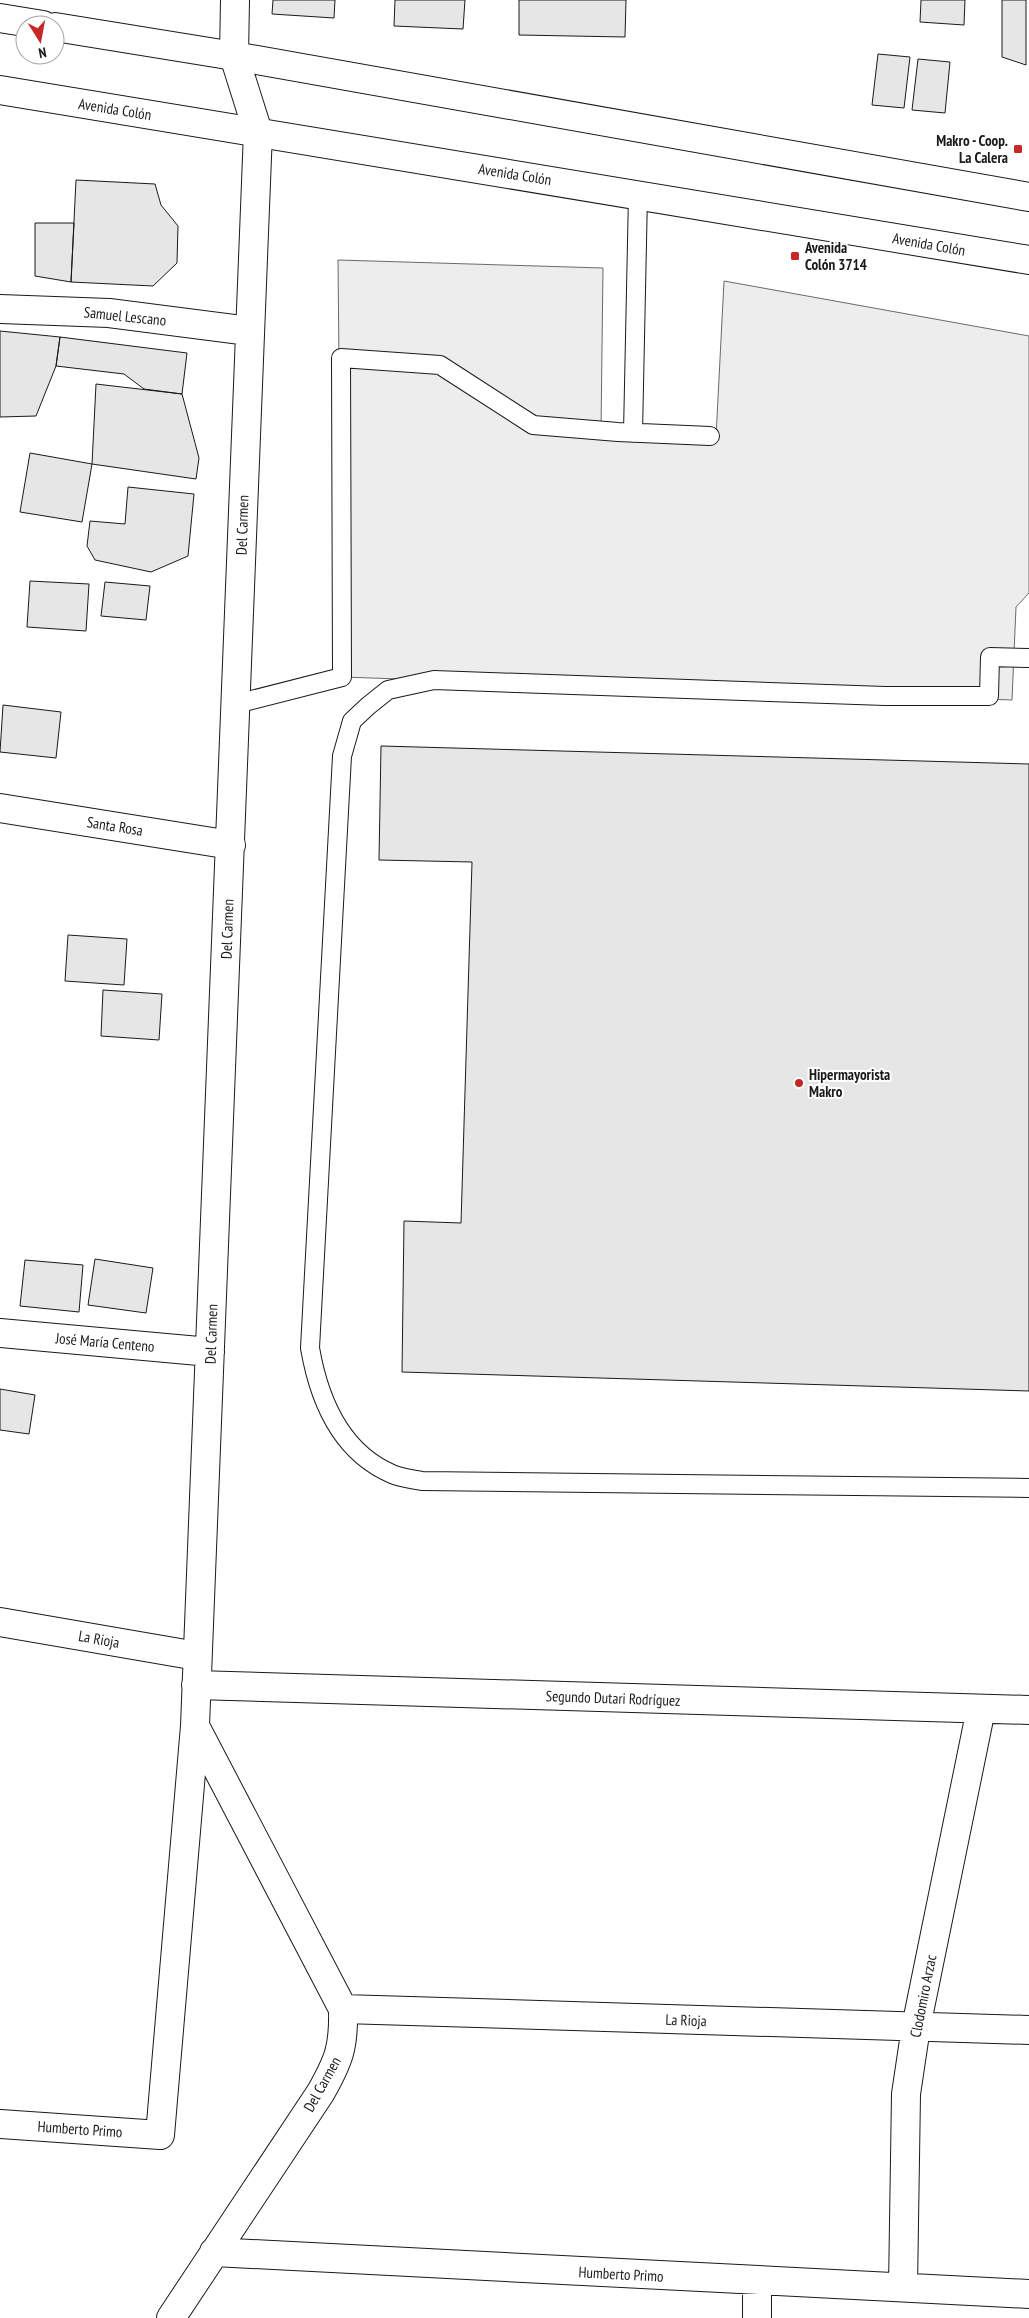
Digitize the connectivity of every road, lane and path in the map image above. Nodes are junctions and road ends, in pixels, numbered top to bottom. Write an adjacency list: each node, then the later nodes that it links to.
1 (235, 0): 5 (street)
2 (0, 18): 3 (street)
3 (15, 20)
4 (65, 29): 5 (street)
5 (234, 56): 7 (street); 9 (street)
6 (0, 90): 7 (street, Avenida Colón)
7 (258, 132): 8 (street, Avenida Colón); 12 (street, Del Carmen)
8 (638, 195): 10 (street, Avenida Colón); 13 (lane)
9 (1029, 197)
10 (1029, 260)
11 (0, 309): 12 (street, Samuel Lescano)
12 (249, 331): 16 (street, Del Carmen)
13 (633, 433): 14 (lane); 16 (lane)
14 (710, 436)
15 (1029, 658): 21 (lane)
16 (236, 704): 18 (street, Del Carmen)
17 (0, 808): 18 (street, Santa Rosa)
18 (230, 845): 20 (street, Del Carmen)
19 (0, 1333): 20 (street, José María Centeno)
20 (210, 1352): 23 (street, Del Carmen)
21 (1029, 1488)
22 (0, 1622): 23 (street, La Rioja)
23 (197, 1656): 24 (street, Del Carmen)
24 (196, 1685): 25 (street, Segundo Dutari Rodríguez); 27 (street, Del Carmen)
25 (981, 1709): 26 (street, Segundo Dutari Rodríguez); 29 (street, Clodomiro Arzac)
26 (1029, 1710)
27 (195, 1726): 28 (street, Del Carmen); 32 (street, Del Carmen)
28 (343, 2009): 29 (street, La Rioja); 33 (street, Del Carmen)
29 (916, 2027): 30 (street, La Rioja); 35 (street, Clodomiro Arzac)
30 (1029, 2030)
31 (0, 2124): 32 (street, Humberto Primo)
32 (160, 2135)
33 (214, 2252): 34 (street, Humberto Primo); 37 (street, Del Carmen)
34 (758, 2281): 35 (street, Humberto Primo); 38 (street)
35 (903, 2287): 36 (street, Humberto Primo)
36 (1029, 2294)
37 (170, 2318)
38 (756, 2318)

